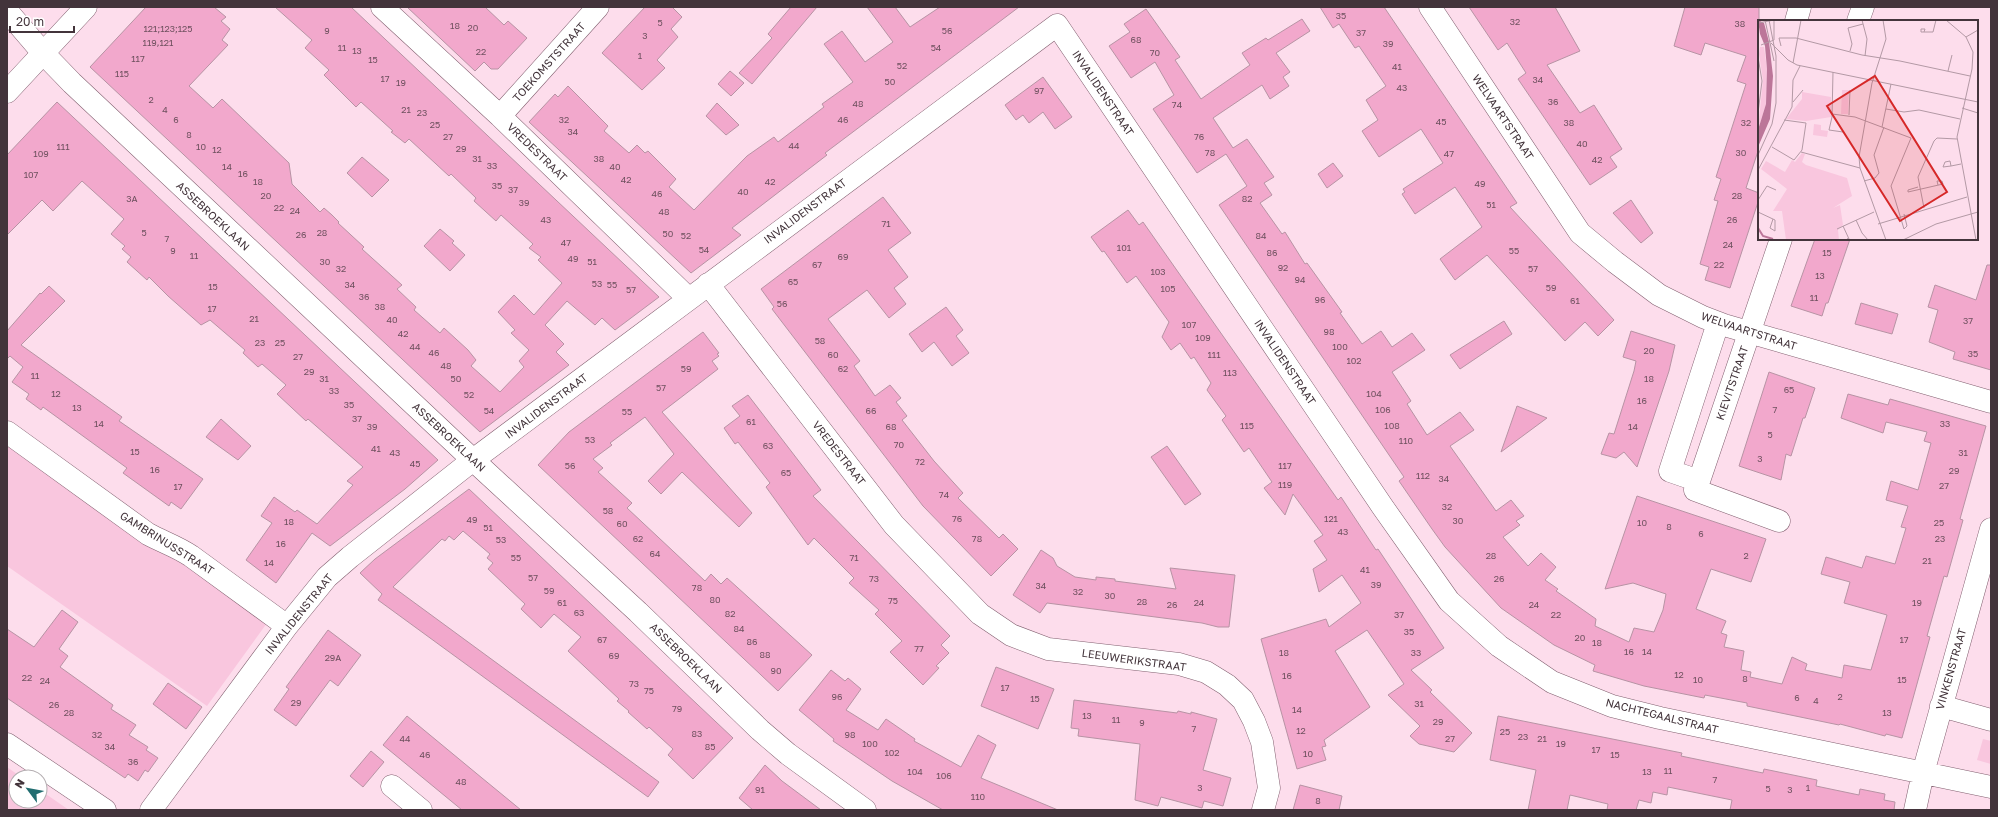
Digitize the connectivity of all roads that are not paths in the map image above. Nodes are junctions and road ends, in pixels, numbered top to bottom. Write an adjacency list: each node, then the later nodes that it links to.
1 (86, 7): 10 (street)
2 (382, 7): 12 (street, VREDESTRAAT)
3 (598, 7): 12 (street, TOEKOMSTSTRAAT)
4 (1430, 7): 16 (street, WELVAARTSTRAAT)
5 (1800, 7): 8 (street)
6 (1862, 7): 9 (street)
7 (7, 11): 10 (street, ASSEBROEKLAAN)
8 (1796, 20)
9 (1858, 20)
10 (43, 53): 11 (street); 20 (street, ASSEBROEKLAAN)
11 (7, 92)
12 (500, 116): 15 (street, VREDESTRAAT)
13 (1781, 240): 17 (street, KIEVITSTRAAT)
14 (708, 284): 15 (street, INVALIDENSTRAAT); 22 (street, INVALIDENSTRAAT); 25 (street, VREDESTRAAT)
15 (689, 299): 20 (street, INVALIDENSTRAAT)
16 (1718, 323): 17 (street, WELVAARTSTRAAT); 21 (street)
17 (1748, 333): 18 (street, WELVAARTSTRAAT); 21 (street, KIEVITSTRAAT)
18 (1991, 402)
19 (7, 432): 26 (street, GAMBRINUSSTRAAT)
20 (473, 460): 26 (street, INVALIDENSTRAAT); 36 (street, ASSEBROEKLAAN)
21 (1699, 481): 23 (street)
22 (1382, 506): 30 (street, NACHTEGAALSTRAAT)
23 (1779, 521)
24 (1991, 529): 27 (street, VINKENSTRAAT)
25 (980, 614): 37 (street, LEEUWERIKSTRAAT)
26 (287, 626): 34 (street, INVALIDENSTRAAT)
27 (1941, 706): 28 (street); 30 (street, VINKENSTRAAT)
28 (1991, 720)
29 (7, 744): 33 (street)
30 (1923, 772): 32 (street, NACHTEGAALSTRAAT); 38 (street, VINKENSTRAAT)
31 (392, 786): 35 (street)
32 (1991, 787)
33 (105, 810)
34 (151, 810)
35 (421, 810)
36 (865, 810)
37 (1263, 810)
38 (1915, 810)

